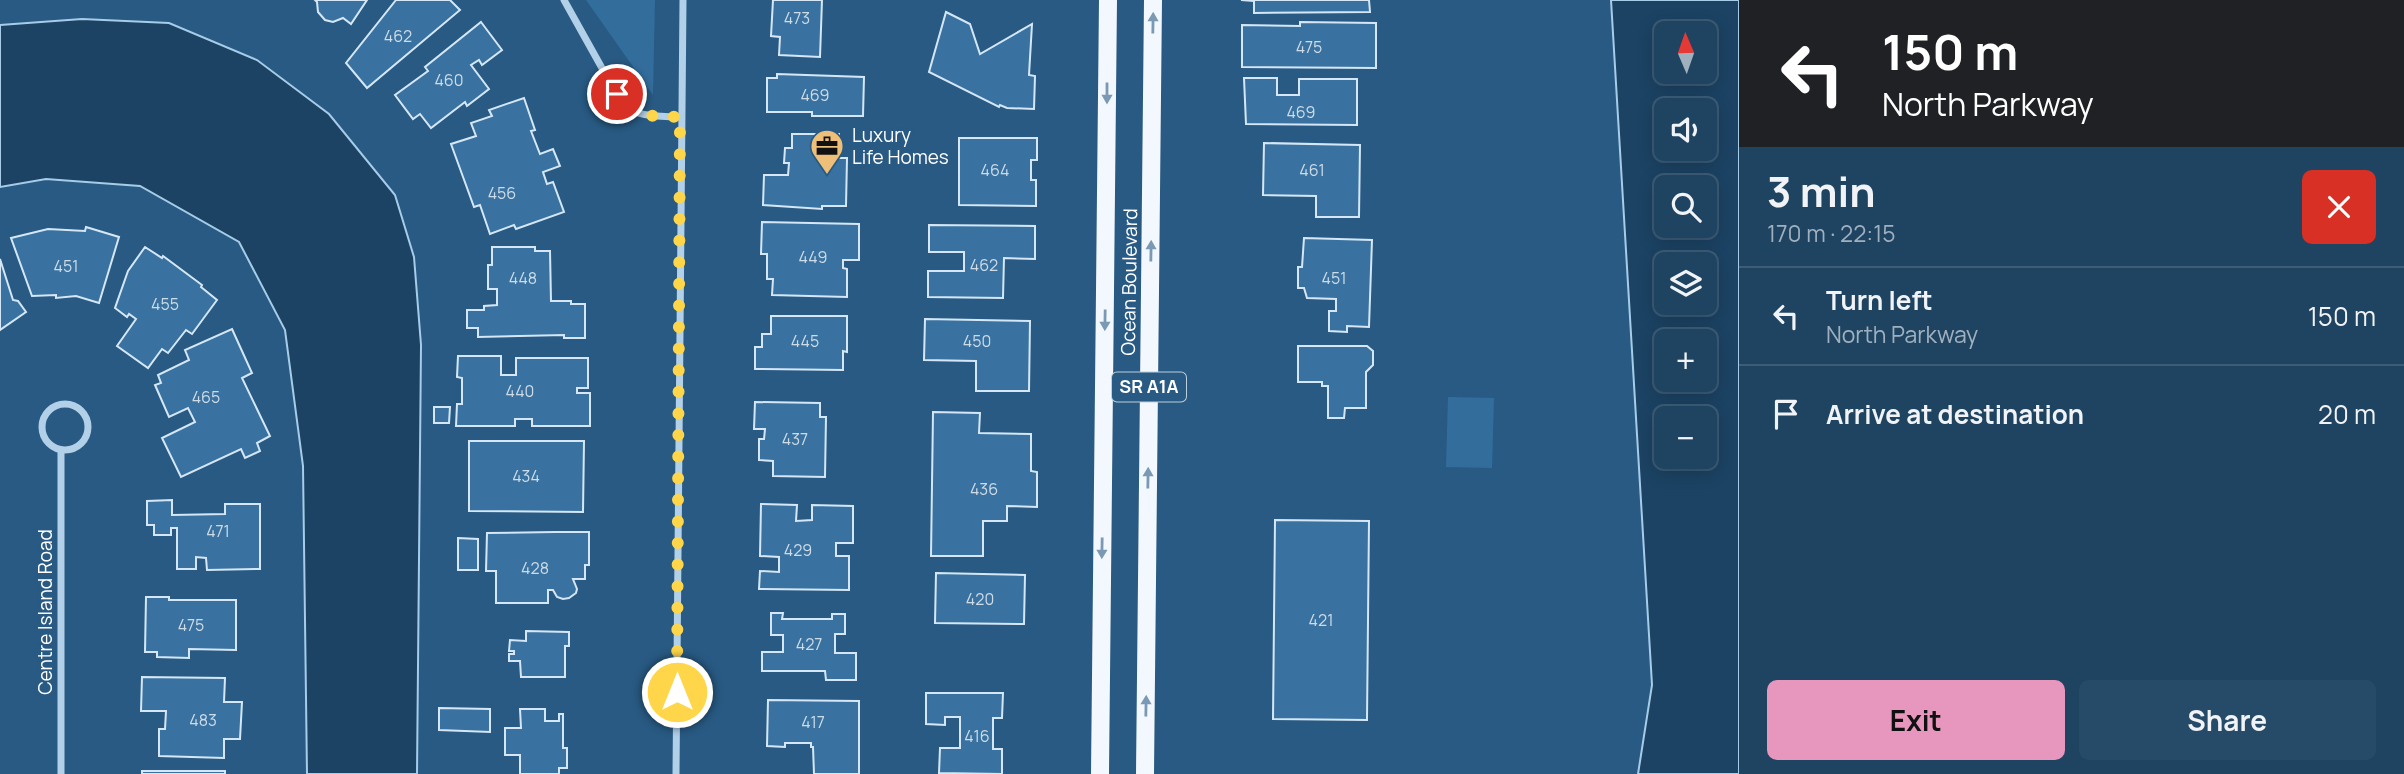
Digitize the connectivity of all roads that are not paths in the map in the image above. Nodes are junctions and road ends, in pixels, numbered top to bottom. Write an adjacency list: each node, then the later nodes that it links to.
1 (564, 0): 5 (street)
2 (683, 0): 5 (street)
3 (1108, 0): 9 (main road, Ocean Boulevard / SR A1A, one-way to 9)
4 (1153, 0): 10 (main road, Ocean Boulevard / SR A1A, one-way to 4)
5 (680, 117): 8 (street)
6 (61, 451): 6 (street); 7 (street, Centre Island Road)
7 (61, 774)
8 (676, 774)
9 (1100, 774)
10 (1145, 774)

